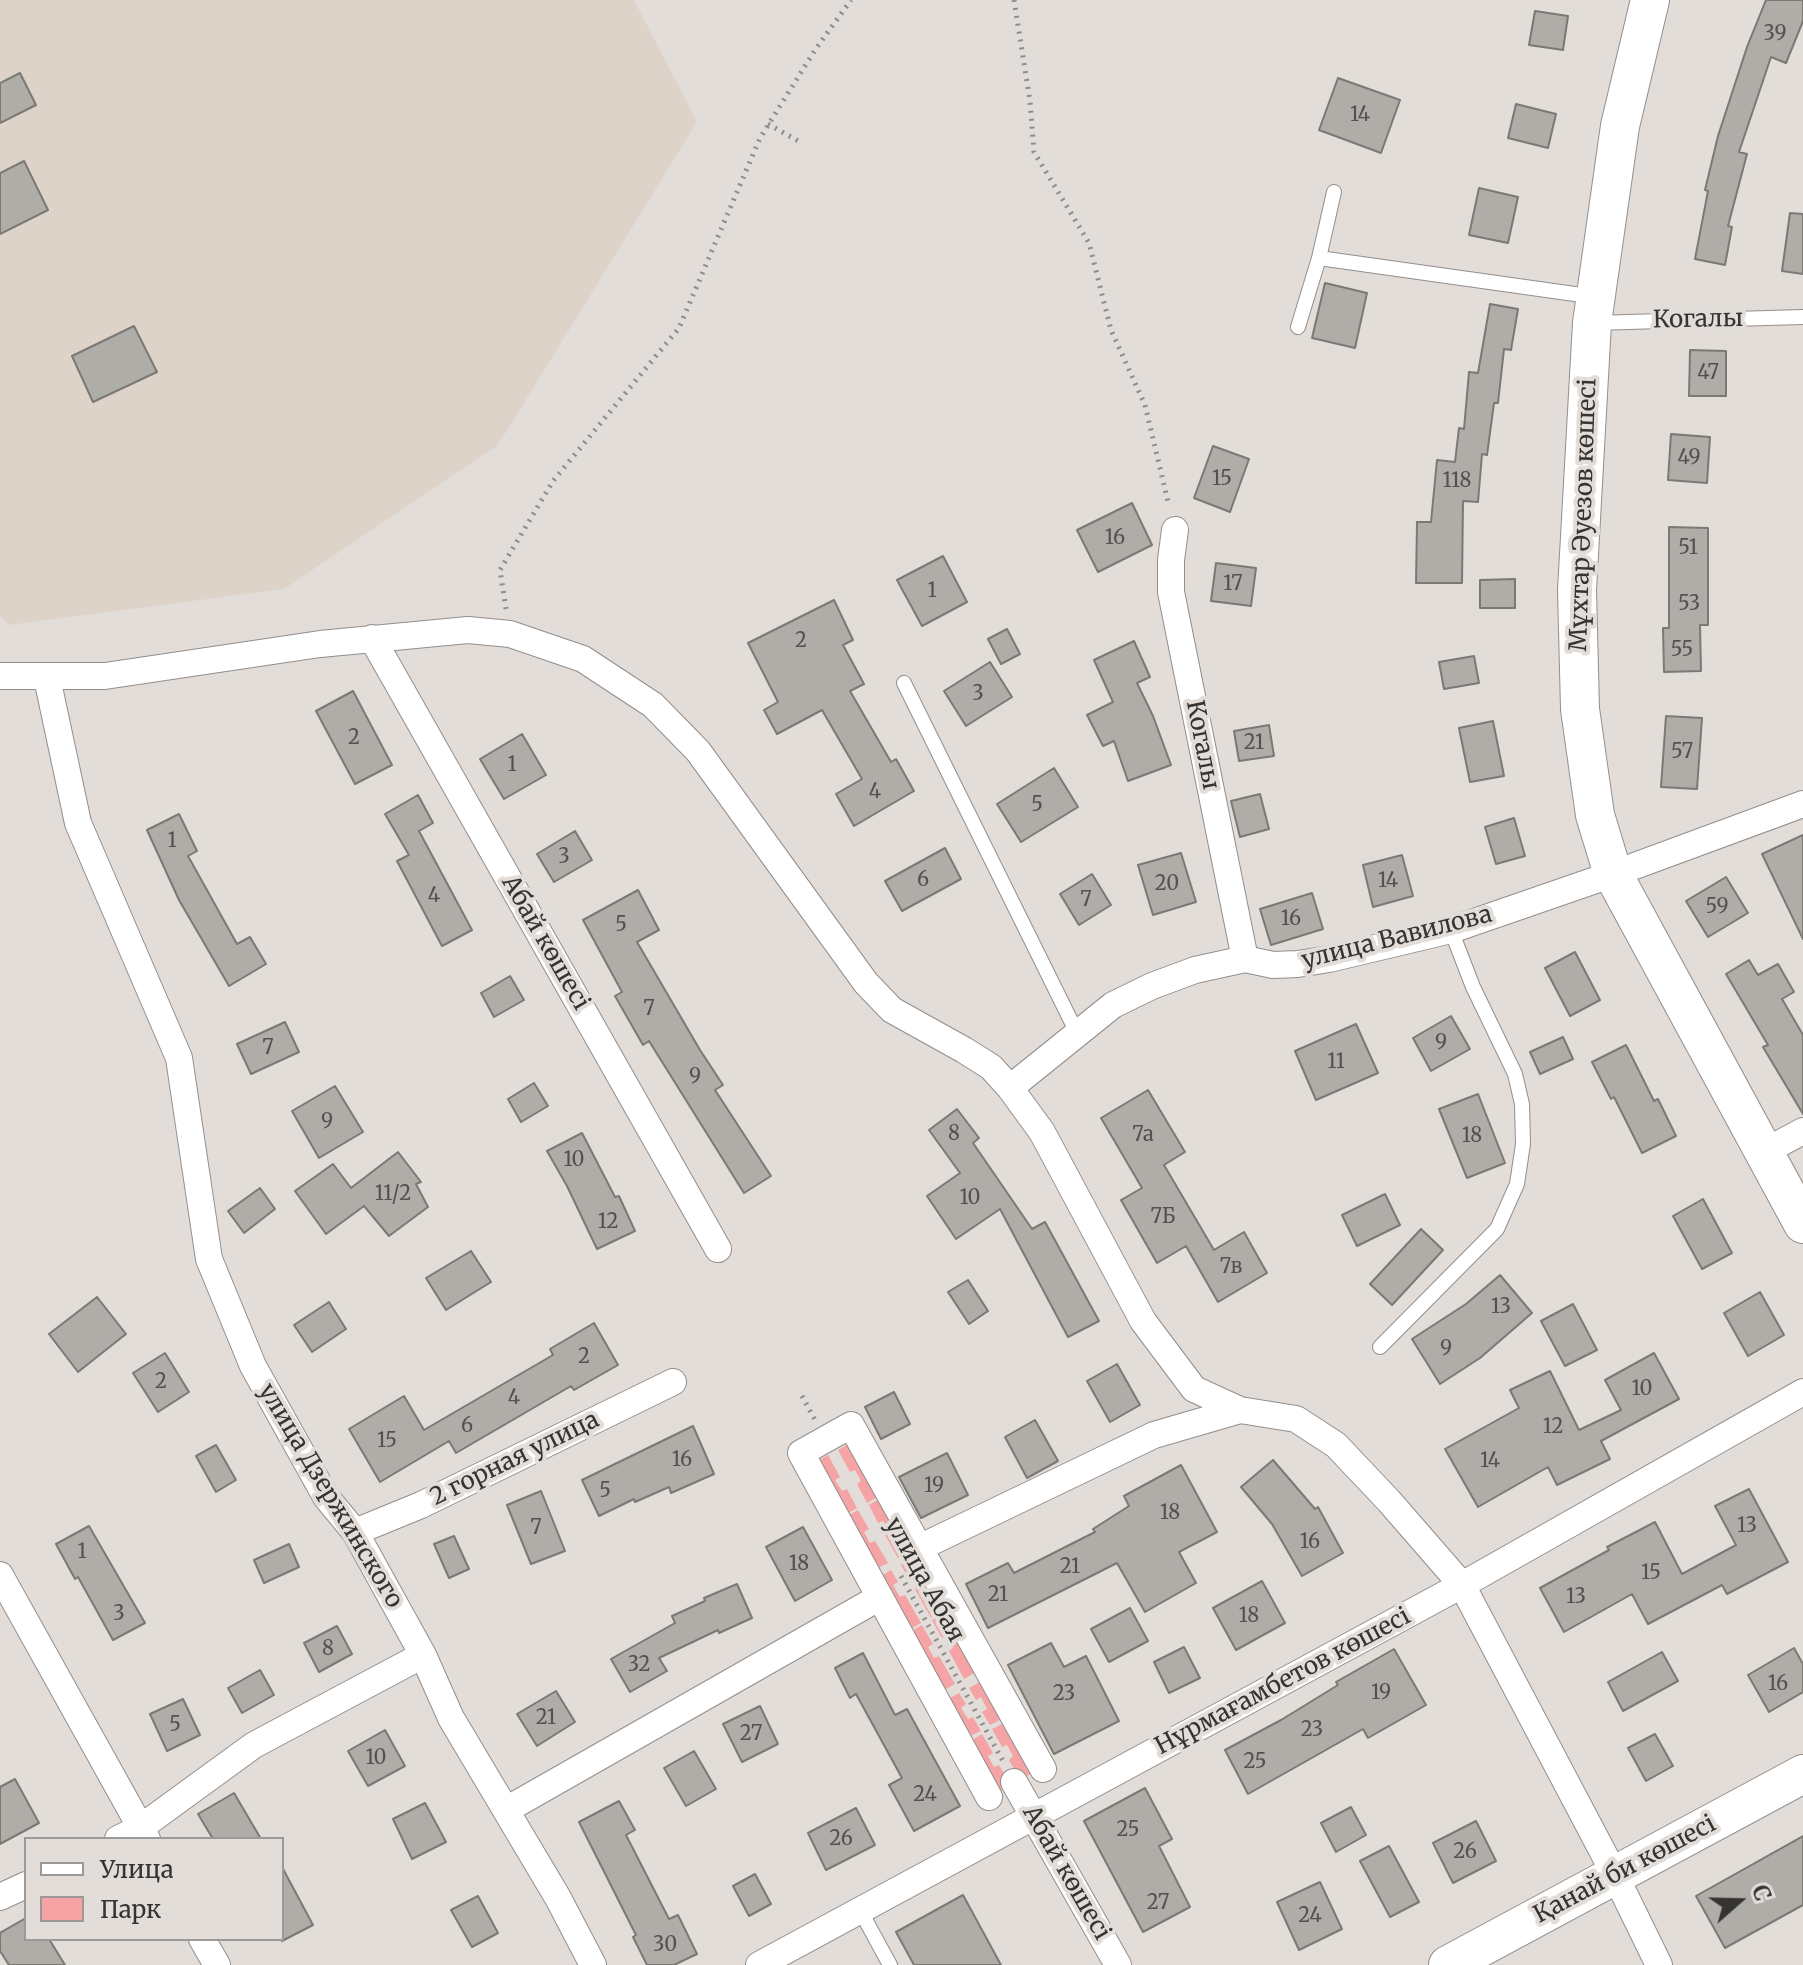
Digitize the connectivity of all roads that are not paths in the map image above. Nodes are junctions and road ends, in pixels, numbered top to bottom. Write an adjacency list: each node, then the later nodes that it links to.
1 (1650, 0): 4 (main road, Мұхтар Әуезов көшесі)
2 (1334, 192): 3 (lane)
3 (1319, 258): 4 (lane, Когалы); 6 (lane)
4 (1594, 310): 5 (lane, Когалы); 13 (main road, Мұхтар Әуезов көшесі)
5 (1803, 317)
6 (1298, 327)
7 (1175, 530): 15 (street, Когалы)
8 (372, 638): 10 (street); 17 (street); 21 (street, Абай көшесі)
9 (6, 672): 10 (street)
10 (47, 678): 26 (street, улица Дзержинского)
11 (904, 683): 16 (lane)
12 (1803, 804): 13 (street, улица Вавилова)
13 (1613, 874): 14 (street, улица Вавилова); 19 (main road, Мұхтар Әуезов көшесі)
14 (1451, 930): 15 (street, улица Вавилова); 22 (lane)
15 (1245, 959): 16 (street, улица Вавилова)
16 (1077, 1033): 17 (street, улица Вавилова)
17 (1010, 1088): 25 (street)
18 (1803, 1131): 19 (street)
19 (1762, 1153): 20 (main road, Мұхтар Әуезов көшесі)
20 (1803, 1224)
21 (718, 1249)
22 (1380, 1347)
23 (673, 1382): 26 (street, 2 горная улица)
24 (1803, 1392): 29 (street, Нұрмағамбетов көшесі)
25 (1240, 1410): 27 (street); 29 (street)
26 (355, 1532): 31 (street, улица Дзержинского)
27 (919, 1548): 30 (street); 32 (street)
28 (0, 1575): 38 (street)
29 (1462, 1585): 37 (street, Нұрмағамбетов көшесі); 39 (street)
30 (880, 1597): 35 (street); 36 (street)
31 (423, 1655): 36 (street, улица Дзержинского); 38 (street)
32 (1043, 1769)
33 (1803, 1774): 39 (main road, Қанай би көшесі)
34 (1014, 1782): 37 (street, Абай көшесі)
35 (989, 1797)
36 (506, 1810): 45 (street, улица Дзержинского)
37 (1033, 1815): 42 (street, Нұрмағамбетов көшесі); 48 (street, Абай көшесі)
38 (135, 1835)
39 (1615, 1875): 49 (main road, Қанай би көшесі); 50 (street)
40 (24, 1886): 41 (street)
41 (0, 1897)
42 (860, 1910): 46 (street, Нұрмағамбетов көшесі); 47 (lane)
43 (203, 1941): 44 (street)
44 (217, 1965)
45 (593, 1965)
46 (759, 1965)
47 (890, 1965)
48 (1118, 1965)
49 (1448, 1965)
50 (1659, 1965)

